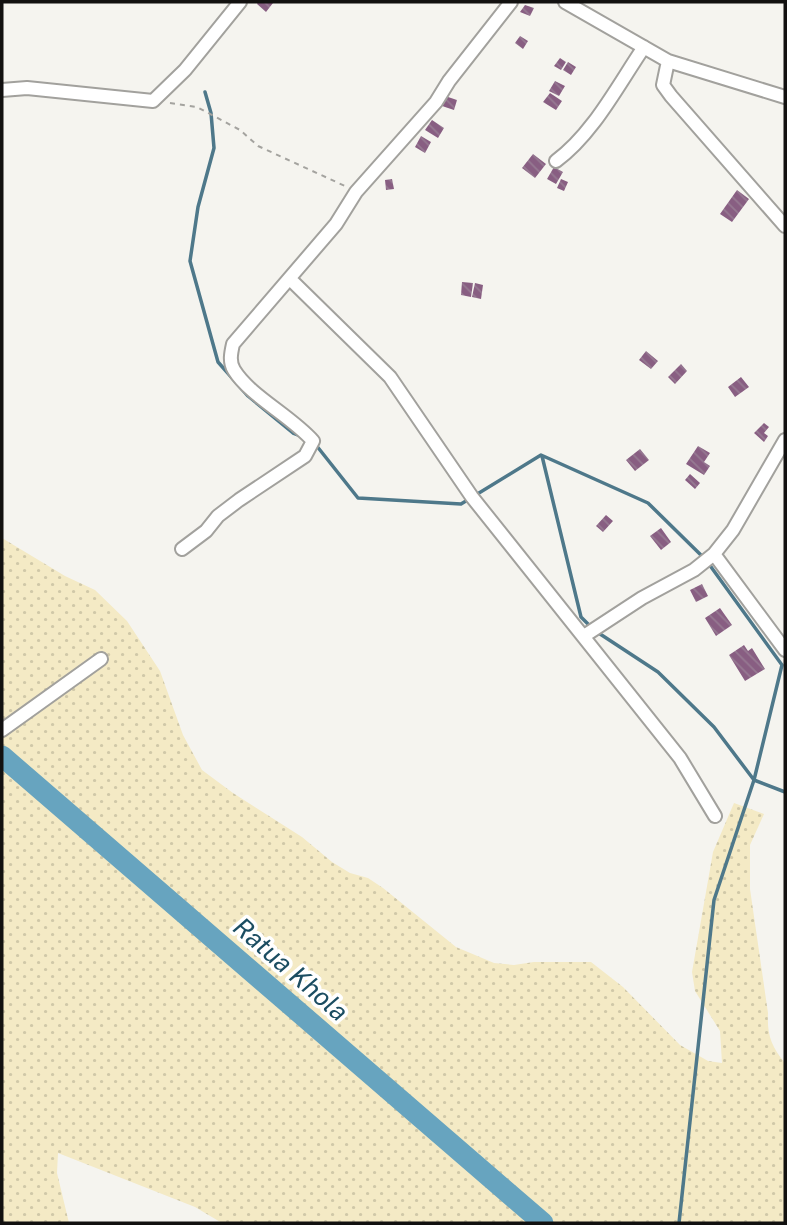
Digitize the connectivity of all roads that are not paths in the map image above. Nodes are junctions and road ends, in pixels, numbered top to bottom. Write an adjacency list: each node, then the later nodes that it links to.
1 (240, 2): 6 (street)
2 (510, 2): 10 (street)
3 (565, 2): 4 (street)
4 (644, 47): 5 (street); 8 (street)
5 (668, 61): 7 (street); 9 (street)
6 (2, 90)
7 (785, 97)
8 (556, 161)
9 (785, 226)
10 (290, 279): 12 (street); 14 (street)
11 (785, 440): 13 (street)
12 (182, 549)
13 (714, 554): 14 (street); 15 (street)
14 (584, 636): 18 (street)
15 (785, 650)
16 (101, 659): 17 (street)
17 (2, 730)
18 (715, 816)

